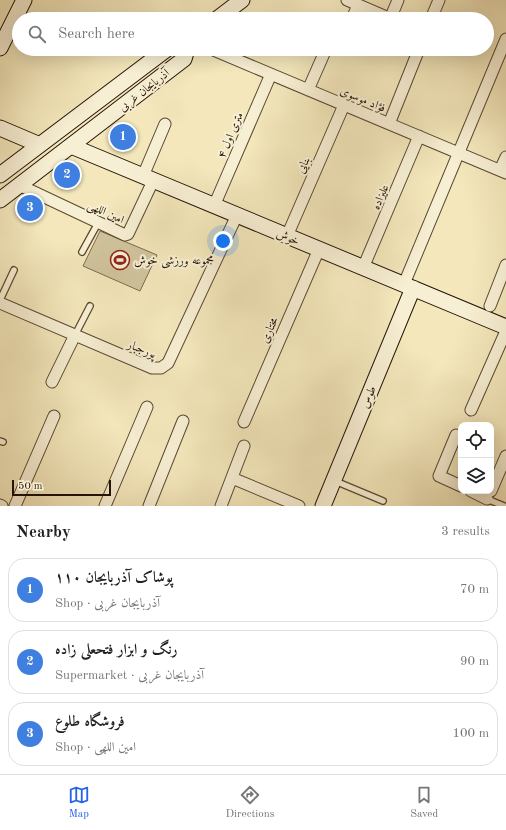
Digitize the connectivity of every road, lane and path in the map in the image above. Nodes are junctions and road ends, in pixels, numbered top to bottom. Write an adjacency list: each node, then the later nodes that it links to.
1 (24, 0): 7 (main road)
2 (242, 0): 8 (main road)
3 (348, 0): 6 (street)
4 (398, 0): 11 (street)
5 (439, 0): 12 (street)
6 (358, 5): 9 (street); 10 (street)
7 (18, 12)
8 (227, 12)
9 (355, 12)
10 (374, 12)
11 (393, 12)
12 (434, 12)
13 (12, 24): 15 (main road)
14 (506, 39): 30 (street)
15 (0, 48)
16 (158, 56): 28 (main road, آذربایجان غربی)
17 (185, 56): 29 (main road, آذربایجان غربی)
18 (228, 56): 21 (street, فؤاد موسوی)
19 (323, 56): 22 (street)
20 (416, 56): 25 (street)
21 (271, 74): 22 (street, فؤاد موسوی); 37 (street, ۴ متری اول)
22 (308, 90): 23 (street, فؤاد موسوی)
23 (344, 105): 25 (street, فؤاد موسوی); 40 (street, بنایی)
24 (165, 124): 34 (street)
25 (389, 124): 27 (street, فؤاد موسوی)
26 (0, 128): 28 (main road)
27 (420, 136): 30 (street, فؤاد موسوی); 44 (street, علیزاده)
28 (40, 145): 33 (main road, آذربایجان غربی)
29 (71, 146): 34 (main road, خوش); 35 (main road, آذربایجان غربی)
30 (458, 153): 32 (street, فؤاد موسوی); 46 (street)
31 (506, 157): 32 (street)
32 (503, 172)
33 (0, 175)
34 (148, 178): 37 (main road, خوش); 39 (street, امین اللهی)
35 (19, 185): 36 (main road, آذربایجان غربی); 39 (street, امین اللهی)
36 (0, 200)
37 (214, 206): 38 (main road, خوش)
38 (237, 215): 40 (main road, خوش); 52 (street, پورجبار)
39 (98, 223): 42 (lane)
40 (287, 236): 41 (main road, خوش)
41 (319, 249): 44 (main road, خوش); 58 (street, مختاری)
42 (82, 252)
43 (506, 265): 49 (street)
44 (364, 268): 46 (main road, خوش)
45 (14, 270): 47 (lane)
46 (408, 286): 50 (main road, خوش); 63 (main road, طوس)
47 (0, 302): 52 (street, پورجبار)
48 (90, 306): 52 (lane)
49 (490, 306)
50 (506, 327)
51 (506, 331): 55 (street)
52 (75, 335): 53 (street)
53 (52, 382)
54 (147, 406): 68 (street)
55 (471, 410)
56 (54, 416): 67 (street)
57 (183, 421): 69 (street)
58 (244, 422)
59 (456, 435): 64 (street)
60 (244, 446): 62 (street)
61 (505, 459): 65 (street)
62 (232, 478): 70 (street); 71 (street)
63 (333, 480): 66 (lane); 72 (main road, طوس)
64 (458, 485)
65 (488, 497): 73 (lane)
66 (383, 501)
67 (14, 506)
68 (105, 506)
69 (149, 506)
70 (221, 506)
71 (299, 506)
72 (323, 506)
73 (504, 506)

